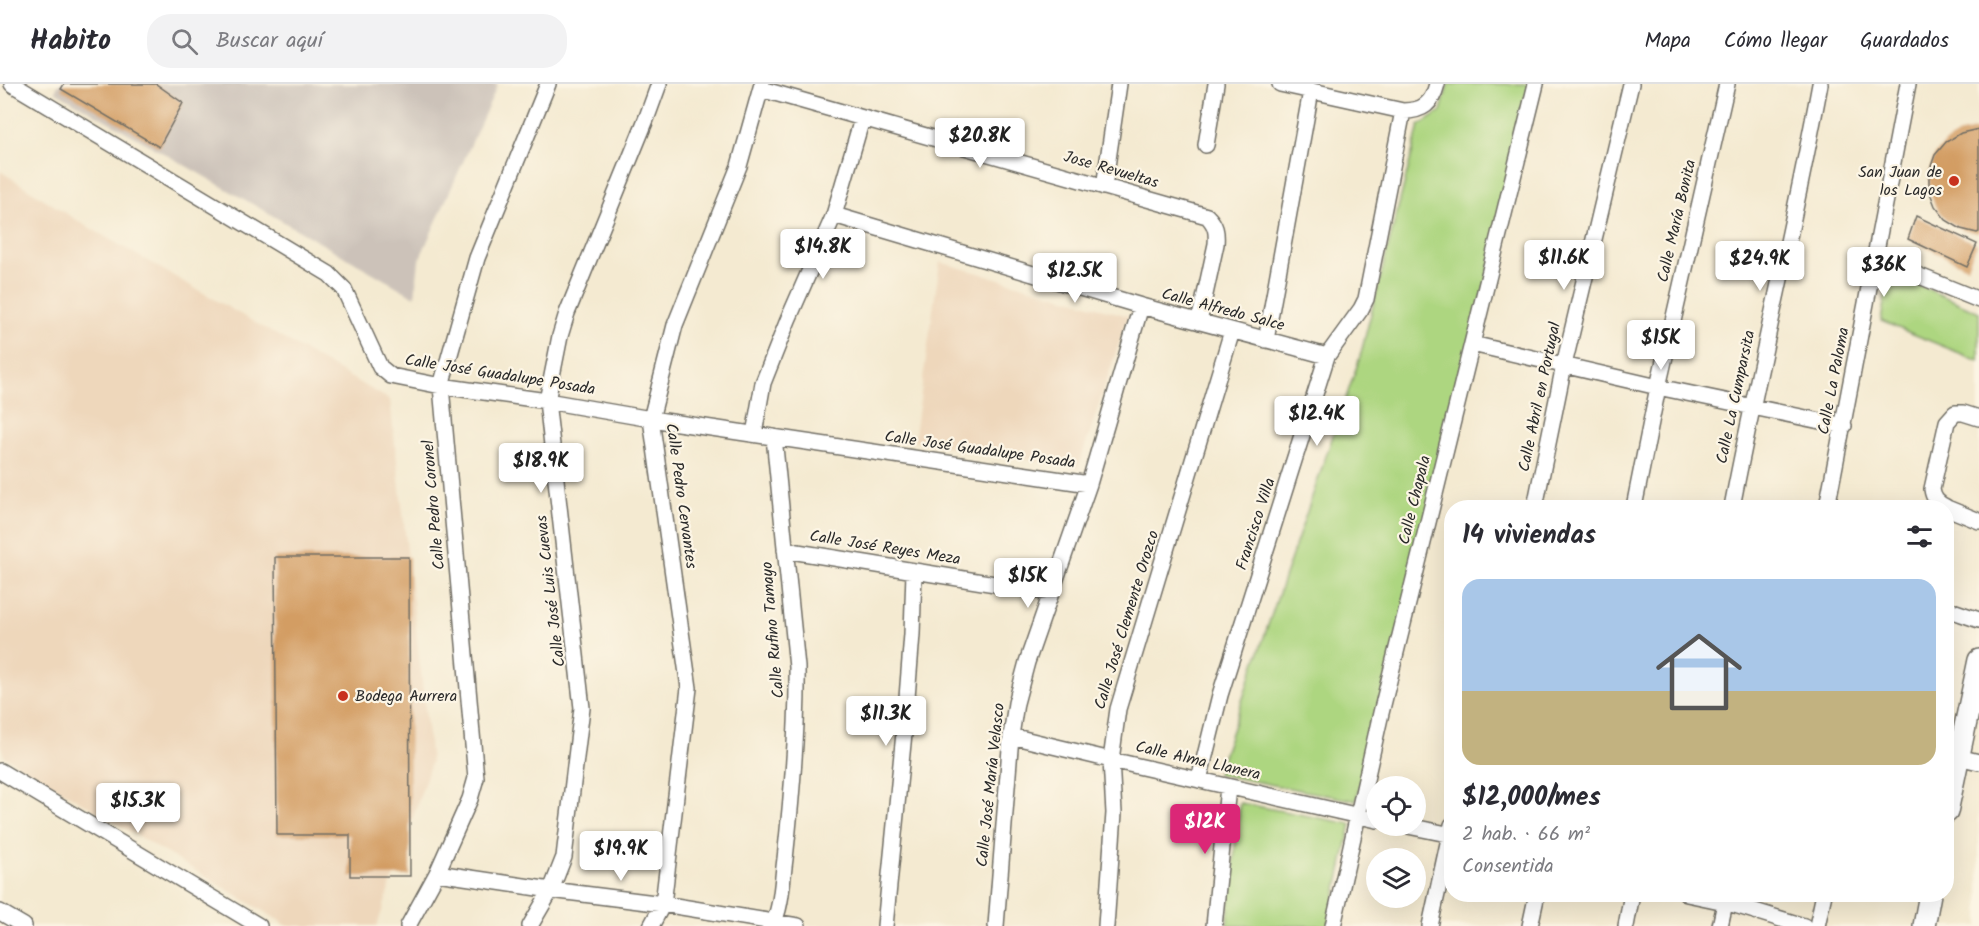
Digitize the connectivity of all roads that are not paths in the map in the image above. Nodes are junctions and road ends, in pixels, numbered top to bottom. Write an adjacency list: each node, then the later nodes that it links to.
1 (12, 84): 29 (street, Calle José Guadalupe Posada)
2 (548, 84): 29 (street, Calle Pedro Coronel)
3 (659, 84): 31 (street, Calle José Luis Cuevas)
4 (1119, 84): 18 (street)
5 (1216, 84): 17 (street)
6 (1280, 84): 14 (street)
7 (1437, 84): 15 (street)
8 (1536, 84): 26 (street, Calle Chapala)
9 (1631, 84): 28 (street, Calle Abril en Portugal)
10 (1726, 84): 30 (street, Calle María Bonita)
11 (1820, 84): 32 (street, Calle La Cumparsita)
12 (1908, 84): 20 (street, Calle La Paloma)
13 (761, 86): 16 (street, Jose Revueltas); 34 (street, Calle Pedro Cervantes)
14 (1311, 91): 15 (street); 25 (street)
15 (1403, 111): 27 (street, Francisco Villa)
16 (862, 119): 18 (street, Jose Revueltas); 19 (street)
17 (1206, 145)
18 (1104, 187): 23 (street, Jose Revueltas)
19 (834, 215): 22 (street, Calle Alfredo Salce); 36 (street)
20 (1875, 258): 21 (street); 35 (street, Calle La Paloma)
21 (1979, 300)
22 (1141, 306): 23 (street, Calle Alfredo Salce); 38 (street, Calle José María Velasco)
23 (1200, 322): 24 (street, Calle Alfredo Salce)
24 (1232, 331): 25 (street, Calle Alfredo Salce); 54 (street, Calle José Clemente Orozco)
25 (1266, 340): 27 (street, Calle Alfredo Salce)
26 (1472, 344): 28 (street); 60 (street, Calle Chapala)
27 (1327, 356): 58 (street, Francisco Villa)
28 (1564, 365): 30 (street); 39 (street, Calle Abril en Portugal)
29 (441, 386): 31 (street, Calle José Guadalupe Posada); 65 (street, Calle Pedro Coronel)
30 (1658, 387): 32 (street); 40 (street, Calle María Bonita)
31 (547, 401): 34 (street, Calle José Guadalupe Posada); 66 (street, Calle José Luis Cuevas)
32 (1751, 407): 35 (street); 41 (street, Calle La Cumparsita)
33 (1979, 418): 43 (street)
34 (651, 419): 36 (street, Calle José Guadalupe Posada); 73 (street, Calle Pedro Cervantes)
35 (1844, 426): 42 (street, Calle La Paloma)
36 (754, 434): 37 (street, Calle José Guadalupe Posada)
37 (774, 437): 38 (street, Calle José Guadalupe Posada); 46 (street, Calle Rufino Tamayo)
38 (1089, 484): 48 (street, Calle José María Velasco)
39 (1536, 500)
40 (1635, 500)
41 (1733, 500)
42 (1828, 500)
43 (1935, 500)
44 (1954, 510): 45 (street)
45 (1979, 521)
46 (785, 550): 47 (street, Calle José Reyes Meza); 75 (street, Calle Rufino Tamayo)
47 (914, 572): 48 (street, Calle José Reyes Meza); 82 (street)
48 (1051, 593): 52 (street, Calle José María Velasco)
49 (1954, 611): 50 (street)
50 (1979, 620)
51 (1979, 660): 53 (street)
52 (1011, 736): 54 (street, Calle Alma Llanera); 83 (street, Calle José María Velasco)
53 (1958, 757): 55 (street); 57 (street)
54 (1111, 760): 58 (street, Calle Alma Llanera); 84 (street, Calle José Clemente Orozco)
55 (1979, 762)
56 (0, 771): 77 (street)
57 (1954, 777)
58 (1199, 780): 59 (street, Calle Alma Llanera)
59 (1228, 787): 60 (street, Calle Alma Llanera); 85 (street)
60 (1357, 816): 61 (street, Calle Alma Llanera); 86 (street, Calle Chapala)
61 (1366, 818)
62 (1426, 828): 63 (street)
63 (1444, 831)
64 (1444, 863): 87 (street)
65 (437, 873): 66 (street); 78 (street, Calle Pedro Coronel)
66 (550, 890): 73 (street); 79 (street, Calle José Luis Cuevas)
67 (1535, 902): 88 (street)
68 (1630, 902): 89 (street)
69 (1725, 902): 90 (street)
70 (1737, 902): 91 (street)
71 (1822, 902): 92 (street)
72 (1928, 902): 93 (street)
73 (663, 904): 75 (street); 80 (street, Calle Pedro Cervantes)
74 (0, 912): 76 (street)
75 (773, 923): 81 (street)
76 (24, 926)
77 (259, 926)
78 (408, 926)
79 (530, 926)
80 (651, 926)
81 (798, 926)
82 (885, 926)
83 (996, 926)
84 (1106, 926)
85 (1214, 926)
86 (1333, 926)
87 (1430, 926)
88 (1530, 926)
89 (1626, 926)
90 (1720, 926)
91 (1804, 926)
92 (1817, 926)
93 (1924, 926)

